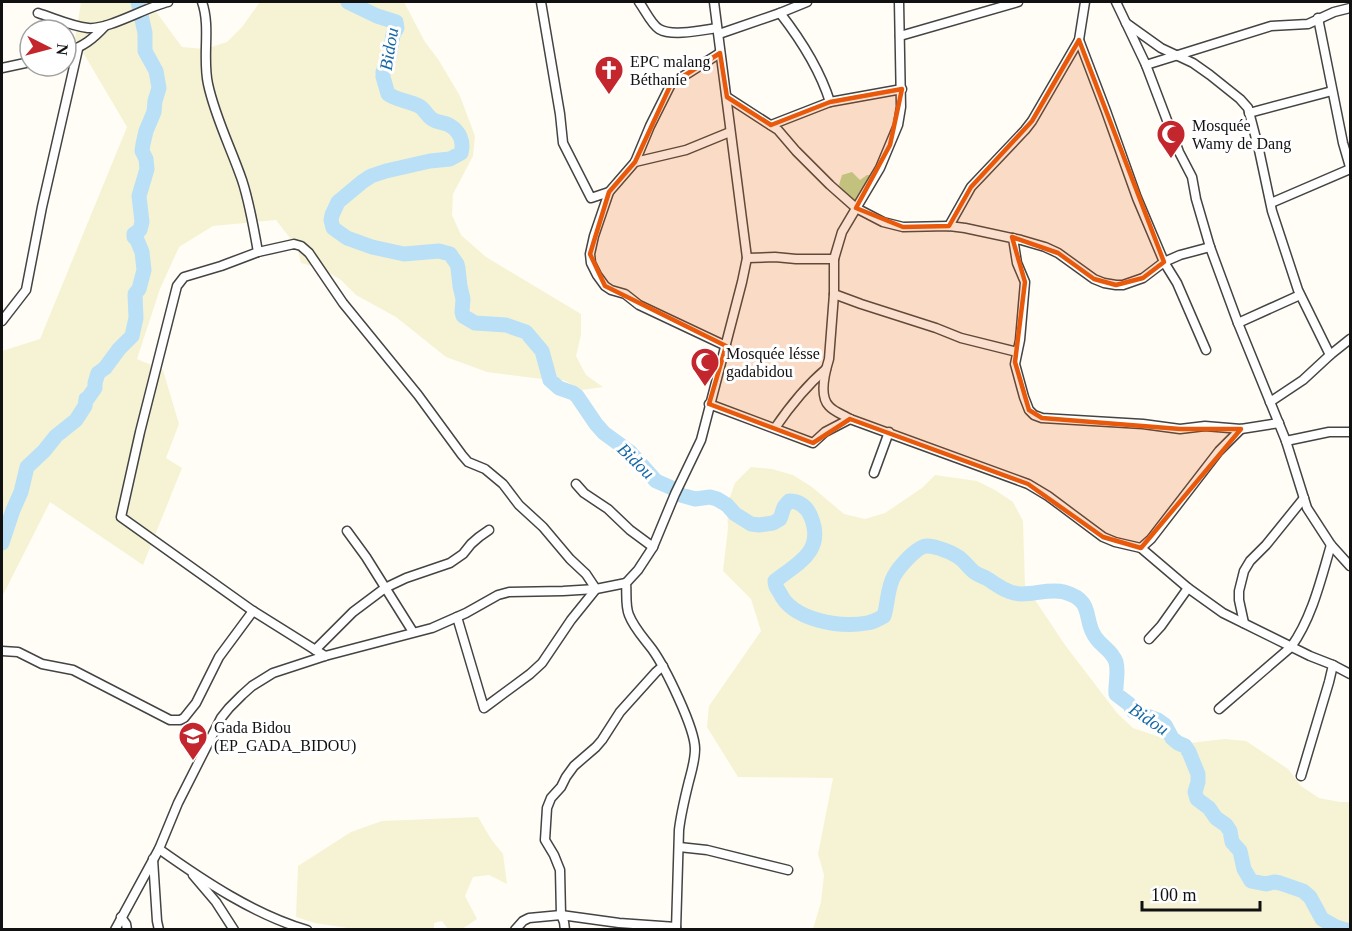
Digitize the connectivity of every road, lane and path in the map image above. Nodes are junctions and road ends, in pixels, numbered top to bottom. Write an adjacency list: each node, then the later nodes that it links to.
1 (168, 2): 11 (street)
2 (202, 2): 43 (street)
3 (541, 2): 37 (street)
4 (639, 2): 18 (street)
5 (714, 2): 18 (street)
6 (807, 2): 14 (street)
7 (899, 2): 19 (street)
8 (1018, 2): 19 (street)
9 (1085, 2): 20 (street)
10 (1116, 2): 16 (street)
11 (157, 3): 17 (street)
12 (1350, 9): 15 (street)
13 (38, 13): 17 (street)
14 (780, 13): 18 (street); 31 (street)
15 (1318, 18): 23 (street); 29 (street)
16 (1125, 22): 23 (street); 25 (street)
17 (105, 26): 21 (street)
18 (718, 31): 22 (street)
19 (900, 36): 28 (street)
20 (1079, 40): 40 (street); 46 (street)
21 (78, 49)
22 (720, 53): 30 (street); 35 (street)
23 (1176, 55): 25 (street); 32 (street)
24 (18, 65): 26 (street)
25 (1146, 65): 42 (street)
26 (2, 68)
27 (71, 78): 49 (street)
28 (902, 89): 31 (street); 39 (street)
29 (1332, 91): 32 (street); 36 (street)
30 (727, 97): 33 (street); 34 (street)
31 (830, 102): 33 (street)
32 (1249, 113): 38 (street)
33 (771, 125): 39 (street)
34 (730, 132): 35 (street); 44 (street)
35 (635, 162): 37 (street)
36 (1350, 168): 38 (street)
37 (609, 192): 52 (street)
38 (1271, 202): 48 (street)
39 (856, 208): 40 (street); 45 (street)
40 (949, 226): 41 (street)
41 (1013, 238): 46 (street); 54 (street)
42 (1210, 247): 46 (street); 50 (street)
43 (258, 252): 78 (street); 79 (street)
44 (747, 258): 45 (street); 52 (street)
45 (834, 260): 47 (street)
46 (1164, 262): 53 (street)
47 (834, 294): 54 (street); 56 (street)
48 (1300, 295): 50 (street); 55 (street)
49 (2, 321)
50 (1238, 323): 57 (street)
51 (1350, 339): 55 (street)
52 (726, 346): 58 (street)
53 (1206, 350)
54 (1017, 352): 62 (street)
55 (1330, 355): 57 (street)
56 (826, 369): 59 (street); 61 (street)
57 (1270, 402): 60 (street)
58 (710, 404): 61 (street); 72 (street)
59 (850, 419): 61 (street); 63 (street)
60 (1278, 423): 62 (street); 65 (street)
61 (775, 428)
62 (1241, 429): 73 (street)
63 (889, 432): 66 (street); 73 (street)
64 (1350, 432): 65 (street)
65 (1286, 441): 68 (street)
66 (874, 473)
67 (576, 484): 72 (street)
68 (1304, 498): 71 (street); 81 (street)
69 (489, 530): 76 (street)
70 (347, 531): 76 (street)
71 (1331, 545): 74 (street); 84 (street)
72 (653, 547): 75 (street)
73 (1141, 548): 77 (street)
74 (1350, 566)
75 (626, 583): 78 (street); 89 (street)
76 (385, 588): 82 (street); 85 (street)
77 (1188, 588): 81 (street); 83 (street)
78 (596, 589): 80 (street); 80 (street)
79 (252, 611): 85 (street); 86 (street)
80 (457, 617): 82 (street)
81 (1244, 623): 84 (street)
82 (413, 632): 87 (street)
83 (1149, 639)
84 (1291, 646): 88 (street); 91 (street)
85 (315, 650): 87 (street)
86 (2, 651)
87 (325, 656): 94 (street)
88 (1333, 664): 90 (street); 92 (street)
89 (663, 666): 93 (street); 98 (street)
90 (1350, 674)
91 (1219, 709)
92 (1301, 776)
93 (679, 847): 97 (street); 101 (street)
94 (159, 849): 95 (street); 96 (street)
95 (153, 859): 99 (street); 104 (street)
96 (189, 870): 105 (street); 106 (street)
97 (788, 870)
98 (561, 915): 100 (street); 107 (street); 108 (street)
99 (121, 917): 102 (street); 103 (street)
100 (651, 928): 101 (street)
101 (676, 928)
102 (115, 930)
103 (127, 930)
104 (159, 930)
105 (234, 930)
106 (307, 930)
107 (515, 930)
108 (565, 930)

